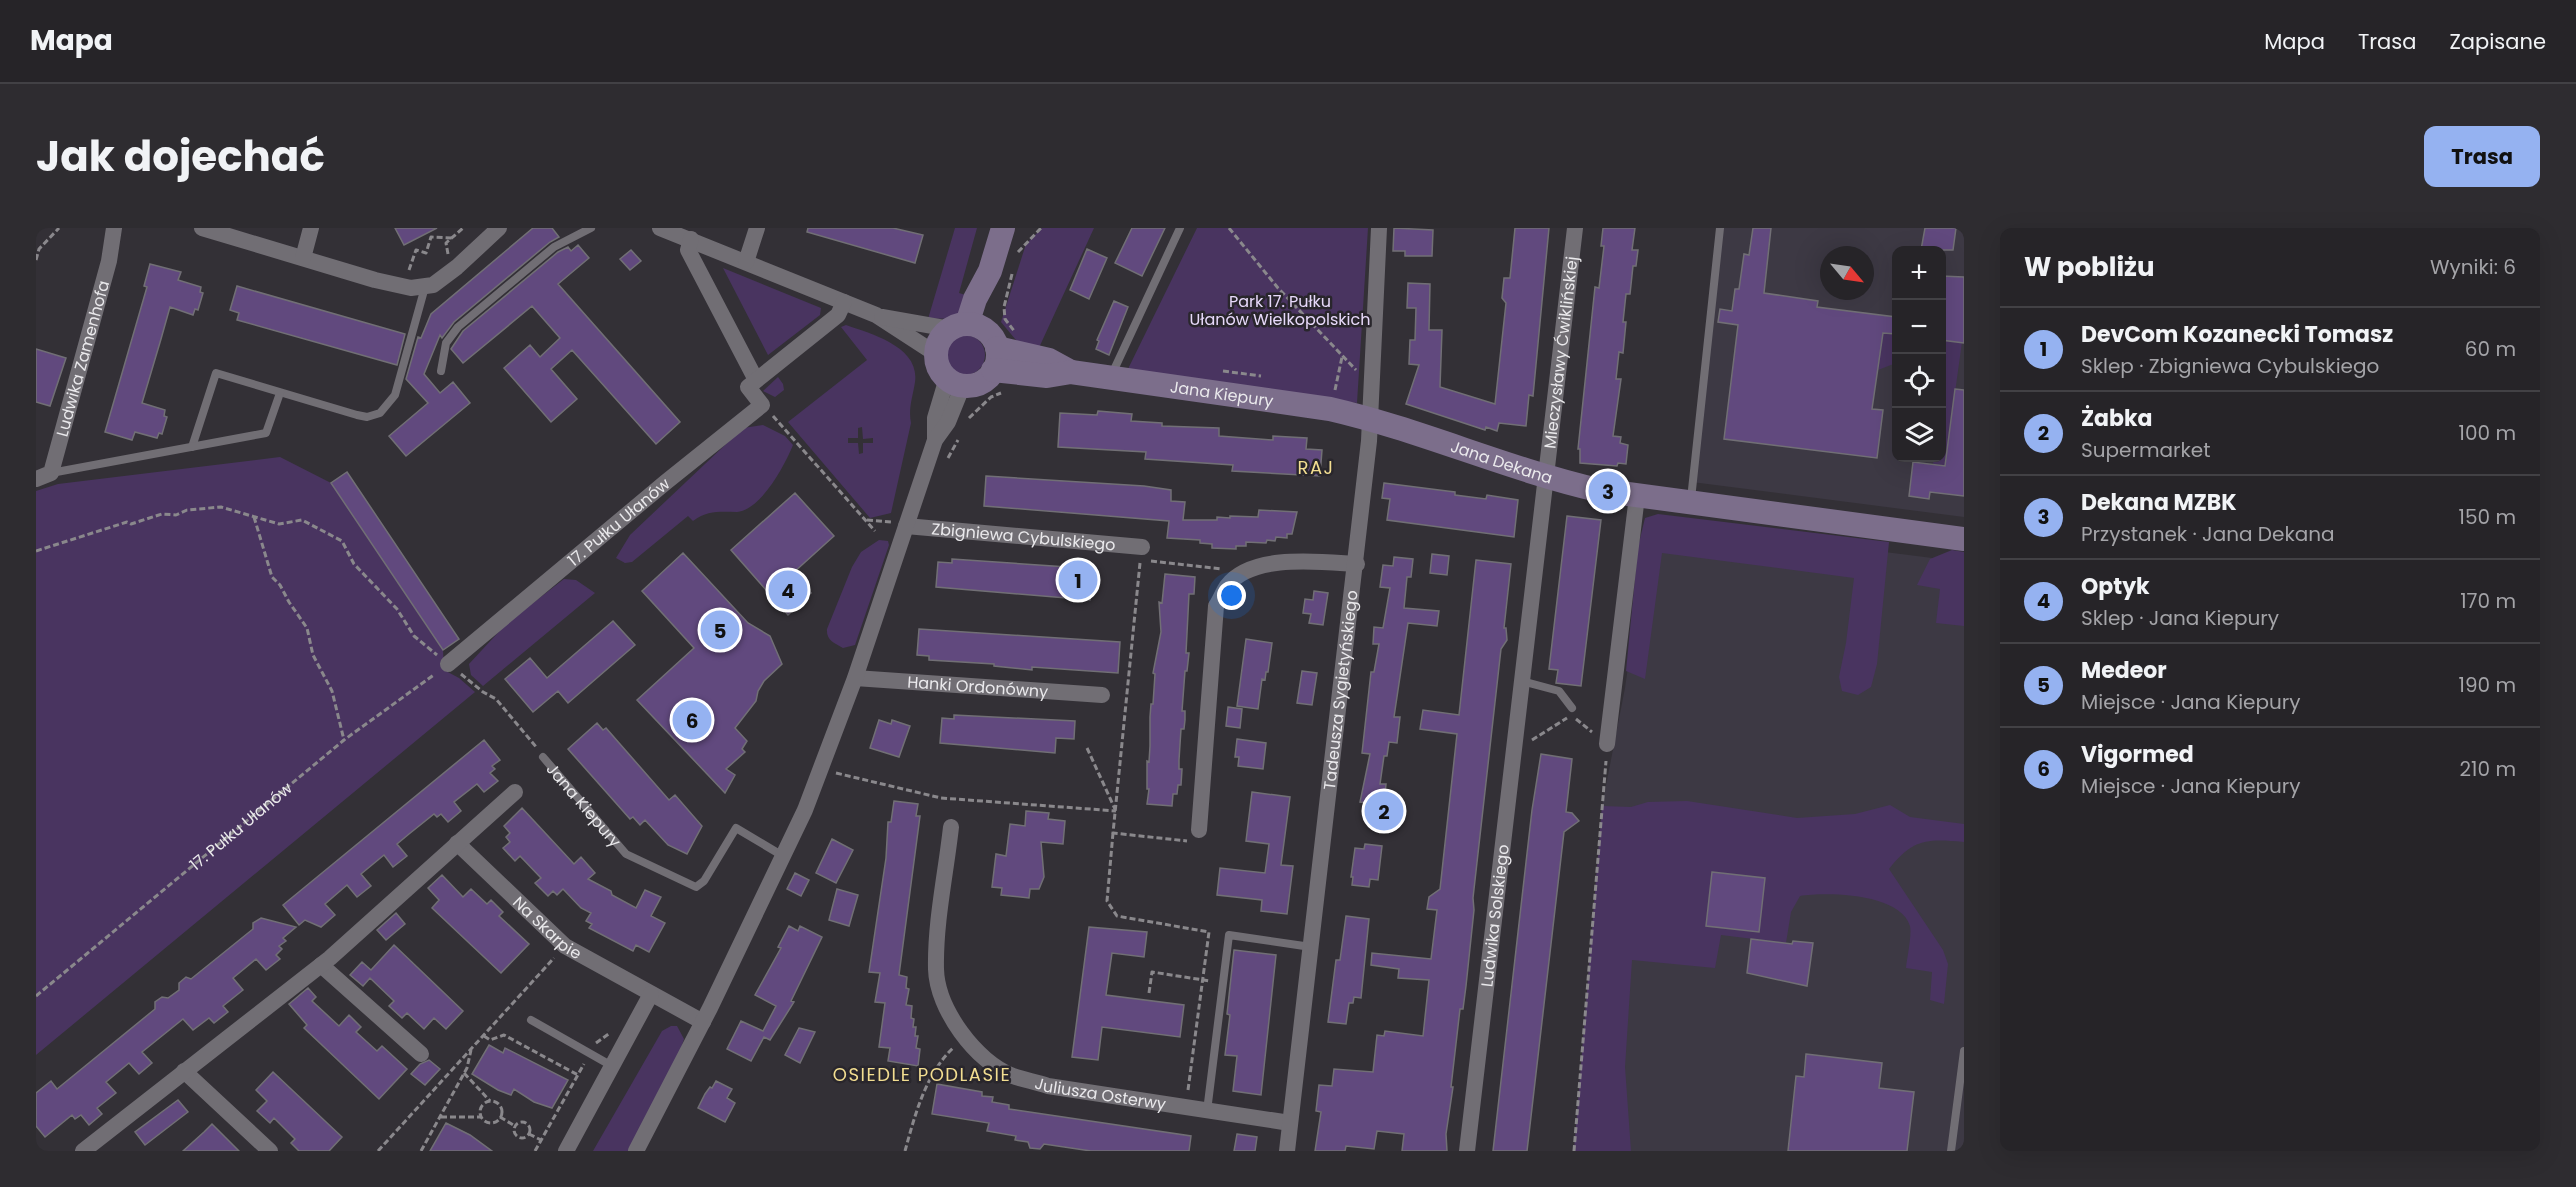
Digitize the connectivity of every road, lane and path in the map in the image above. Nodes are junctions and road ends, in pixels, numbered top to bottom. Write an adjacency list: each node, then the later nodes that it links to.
1 (59, 228): 22 (path)
2 (114, 228): 46 (street, Ludwika Zamenhofa)
3 (201, 228): 20 (street)
4 (311, 228): 20 (street)
5 (463, 228): 17 (path)
6 (499, 228): 24 (street)
7 (591, 228): 32 (lane)
8 (660, 228): 18 (street)
9 (757, 228): 23 (street)
10 (1003, 228): 29 (street)
11 (1041, 228): 19 (path)
12 (1180, 228): 34 (lane)
13 (1229, 228): 31 (path)
14 (1379, 228): 41 (street, Tadeusza Sygietyńskiego)
15 (1575, 228): 47 (street, Mieczysławy Ćwiklińskiej)
16 (1720, 228): 49 (lane)
17 (452, 238): 21 (path); 24 (path)
18 (691, 240): 23 (street); 36 (street)
19 (1018, 252)
20 (303, 258): 24 (street)
21 (447, 258)
22 (36, 261)
23 (746, 262): 25 (street)
24 (420, 281): 38 (lane)
25 (844, 302): 27 (street); 36 (street)
26 (1004, 307): 28 (path)
27 (876, 315): 29 (street); 30 (street)
28 (1021, 338)
29 (978, 340): 30 (street); 34 (street, Jana Kiepury); 35 (street)
30 (936, 354): 35 (street)
31 (1342, 357): 33 (path); 40 (path)
32 (441, 371)
33 (1358, 372)
34 (1111, 378): 40 (street, Jana Kiepury)
35 (955, 382): 52 (street)
36 (752, 383): 39 (street)
37 (1008, 389): 42 (path)
38 (280, 393): 44 (lane); 44 (lane)
39 (766, 409): 51 (path); 59 (street, 17. Pułku Ułanów)
40 (1330, 409): 41 (street, Jana Kiepury)
41 (1371, 419): 47 (street, Jana Dekana); 57 (street, Tadeusza Sygietyńskiego)
42 (965, 426)
43 (960, 435): 45 (path)
44 (192, 447): 46 (lane)
45 (946, 463)
46 (44, 476)
47 (1546, 476): 48 (street, Jana Dekana); 61 (street, Ludwika Solskiego)
48 (1636, 495): 49 (street, Jana Dekana); 65 (street)
49 (1690, 503): 54 (street, Jana Dekana)
50 (254, 517): 56 (path, Jana Kiepury); 59 (path, Jana Kiepury); 64 (path)
51 (867, 520): 52 (path); 53 (path)
52 (899, 524): 55 (street, Zbigniewa Cybulskiego); 60 (street)
53 (875, 531)
54 (1964, 539)
55 (1142, 547)
56 (36, 551)
57 (1357, 564): 58 (street); 78 (street, Tadeusza Sygietyńskiego)
58 (1247, 571): 71 (path); 73 (street)
59 (448, 664): 64 (path, 17. Pułku Ułanów); 68 (path, Jana Kiepury)
60 (855, 678): 62 (street, Hanki Ordonówny); 76 (street)
61 (1522, 681): 63 (lane); 117 (street, Ludwika Solskiego)
62 (1102, 695)
63 (1572, 708)
64 (344, 740): 83 (path, 17. Pułku Ułanów)
65 (1607, 744): 66 (path); 118 (path)
66 (1523, 746)
67 (1087, 748): 71 (path)
68 (543, 757): 76 (lane, Jana Kiepury)
69 (831, 772): 71 (path)
70 (515, 792): 75 (street)
71 (1116, 811): 74 (path)
72 (951, 827): 88 (street, Juliusza Osterwy)
73 (1199, 830): 74 (path)
74 (1113, 833): 80 (path)
75 (458, 843): 77 (street, Na Skarpie); 79 (street)
76 (783, 856): 85 (street)
77 (565, 946): 81 (street, Na Skarpie); 87 (path)
78 (1311, 947): 100 (lane); 104 (street, Tadeusza Sygietyńskiego)
79 (321, 965): 92 (street); 95 (street)
80 (1203, 980): 82 (path); 98 (path)
81 (651, 993): 85 (street, Na Skarpie); 94 (street)
82 (1149, 993)
83 (36, 996)
84 (531, 1020): 94 (lane)
85 (703, 1022): 114 (street)
86 (618, 1028): 90 (path)
87 (483, 1036): 89 (path); 97 (path)
88 (966, 1038): 100 (street, Juliusza Osterwy); 115 (path)
89 (471, 1048): 96 (path); 110 (path)
90 (592, 1050)
91 (1964, 1051): 119 (lane)
92 (421, 1054)
93 (588, 1058): 97 (path)
94 (612, 1066): 113 (street)
95 (184, 1071): 108 (street); 109 (street)
96 (464, 1073): 99 (path); 101 (path)
97 (578, 1075): 107 (path)
98 (1187, 1093)
99 (490, 1101): 102 (path); 103 (path)
100 (1207, 1111): 104 (street, Juliusza Osterwy)
101 (440, 1117): 102 (path); 111 (path)
102 (481, 1117): 103 (path)
103 (500, 1117): 105 (path)
104 (1290, 1123): 116 (street, Tadeusza Sygietyńskiego)
105 (515, 1126): 106 (path); 106 (path)
106 (529, 1134): 107 (path)
107 (541, 1140): 112 (path)
108 (83, 1151)
109 (270, 1151)
110 (378, 1151)
111 (421, 1151)
112 (535, 1151)
113 (566, 1151)
114 (636, 1151)
115 (905, 1151)
116 (1287, 1151)
117 (1467, 1151)
118 (1574, 1151)
119 (1951, 1151)

